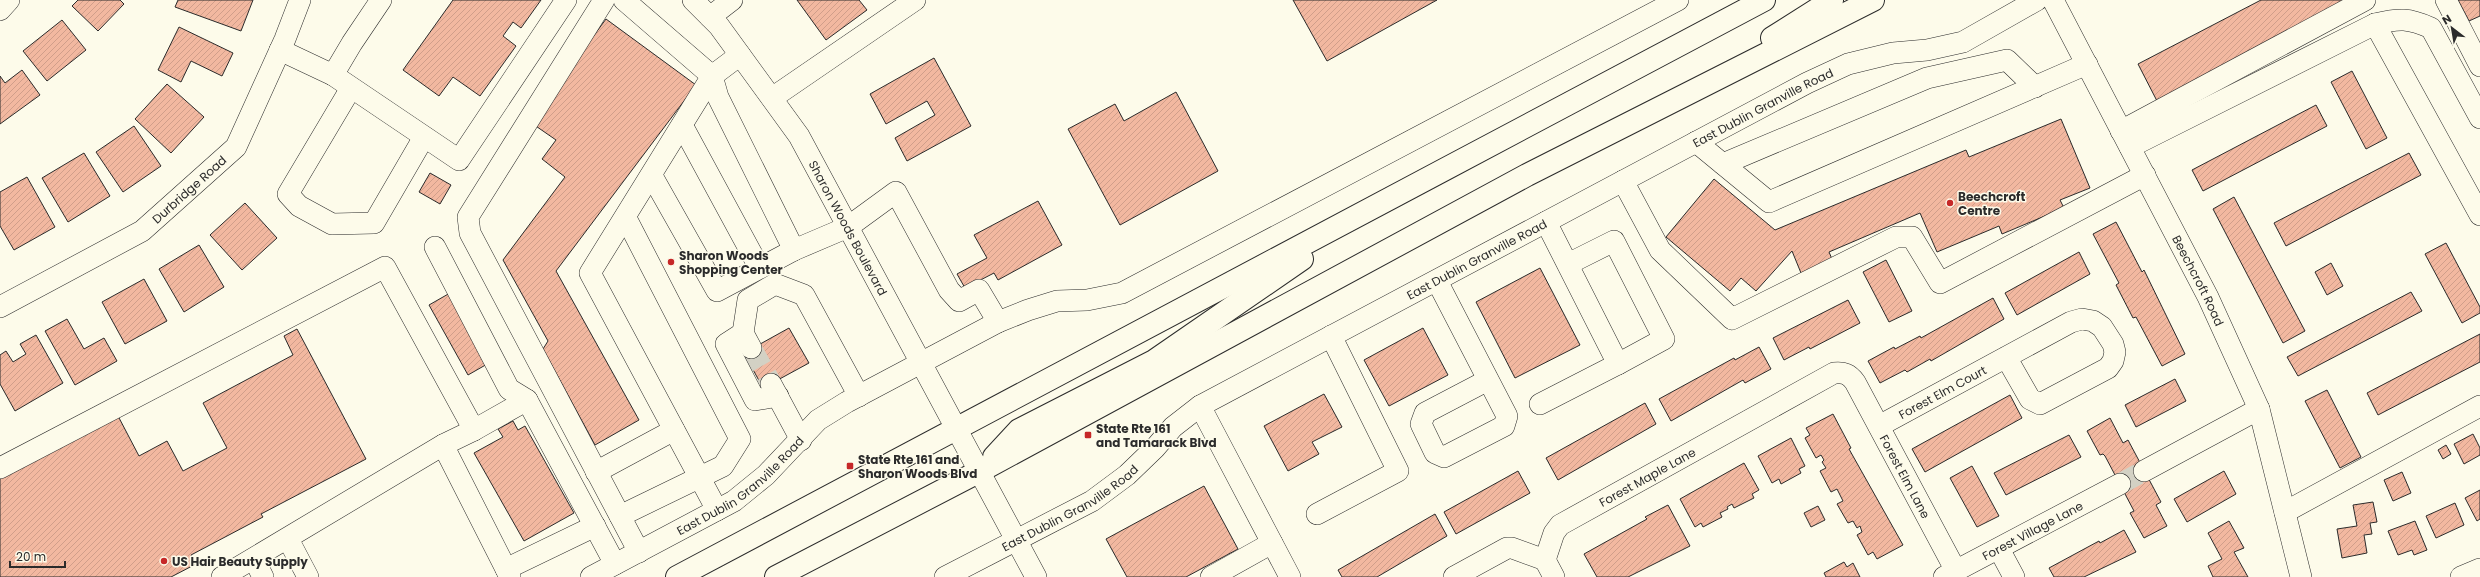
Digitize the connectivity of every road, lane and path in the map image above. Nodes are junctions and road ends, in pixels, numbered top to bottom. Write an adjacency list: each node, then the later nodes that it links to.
1 (9, 0): 18 (street)
2 (300, 0): 21 (street, Durbridge Road)
3 (381, 0): 25 (street)
4 (566, 0): 33 (street)
5 (604, 0): 73 (street)
6 (624, 0): 26 (street)
7 (693, 0): 19 (street, Sharon Woods Boulevard)
8 (732, 0): 19 (street)
9 (1678, 0): 51 (street, East Dublin Granville Road)
10 (1764, 0): 40 (main road)
11 (1832, 0): 29 (main road)
12 (1873, 0): 29 (main road)
13 (2037, 0): 35 (street, East Dublin Granville Road)
14 (2053, 0): 24 (street, Beechcroft Road)
15 (2365, 0): 34 (street)
16 (2446, 0): 23 (street)
17 (908, 2): 30 (street)
18 (0, 10)
19 (710, 17): 22 (street, Sharon Woods Boulevard)
20 (2375, 24): 31 (street); 34 (street); 41 (street)
21 (280, 50): 25 (street); 50 (street, Durbridge Road)
22 (740, 55): 26 (street); 30 (street, Sharon Woods Boulevard)
23 (2478, 59)
24 (2087, 64): 27 (street); 34 (street, Beechcroft Road)
25 (333, 75): 28 (street)
26 (712, 76): 32 (street); 46 (street)
27 (2035, 87): 36 (street); 36 (street)
28 (351, 88): 33 (street); 33 (street)
29 (1696, 89): 71 (main road)
30 (772, 98): 44 (street, Sharon Woods Boulevard)
31 (2480, 118)
32 (682, 125): 38 (street); 48 (street)
33 (424, 136)
34 (2126, 139): 37 (street, Beechcroft Road)
35 (1696, 142): 36 (street); 39 (street, East Dublin Granville Road)
36 (1723, 164)
37 (2145, 175): 39 (street); 63 (street, Beechcroft Road)
38 (652, 176): 42 (street); 48 (street)
39 (1623, 181): 43 (street, East Dublin Granville Road)
40 (1372, 208): 67 (main road); 71 (main road)
41 (2480, 215)
42 (626, 218): 66 (street); 74 (street)
43 (1546, 222): 47 (street); 49 (street, East Dublin Granville Road)
44 (848, 227): 46 (street); 51 (street); 54 (street, Sharon Woods Boulevard)
45 (435, 247): 59 (street)
46 (794, 250): 48 (street)
47 (1568, 264): 55 (street); 55 (street)
48 (758, 267)
49 (1437, 280): 52 (street, East Dublin Granville Road); 56 (street)
50 (0, 307)
51 (998, 322): 54 (street, East Dublin Granville Road)
52 (1331, 336): 61 (street, East Dublin Granville Road); 78 (street)
53 (2006, 357): 53 (street, Forest Elm Court); 64 (street, Forest Elm Court)
54 (921, 364): 58 (street, East Dublin Granville Road); 67 (street, Sharon Woods Boulevard)
55 (1618, 364): 60 (street)
56 (1488, 380)
57 (1855, 382): 64 (street, Forest Elm Lane); 88 (street, Forest Maple Lane)
58 (859, 396): 68 (street, East Dublin Granville Road); 68 (street)
59 (527, 400): 65 (street); 80 (street)
60 (1540, 404)
61 (1200, 406): 82 (street, East Dublin Granville Road); 83 (street)
62 (2480, 406): 77 (street)
63 (2259, 409): 72 (street); 77 (street, Beechcroft Road)
64 (1879, 426): 91 (street, Forest Elm Lane)
65 (474, 430): 69 (street); 70 (street)
66 (674, 430): 73 (street); 74 (street)
67 (958, 430): 71 (street, Sharon Woods Boulevard); 95 (main road)
68 (801, 440): 76 (street, East Dublin Granville Road)
69 (443, 445): 81 (street); 90 (street)
70 (0, 468)
71 (980, 471): 82 (street, Sharon Woods Boulevard); 96 (main road)
72 (2144, 471)
73 (596, 472): 79 (street)
74 (700, 478): 76 (street); 79 (street)
75 (2120, 484): 84 (street, Forest Village Lane)
76 (717, 510): 85 (street, East Dublin Granville Road)
77 (2285, 512): 103 (street, Beechcroft Road)
78 (1317, 514)
79 (620, 516): 85 (street)
80 (595, 526): 86 (street); 90 (street)
81 (288, 539): 87 (street); 93 (street)
82 (1016, 540): 97 (street, East Dublin Granville Road); 98 (street, Sharon Woods Boulevard)
83 (1272, 543): 99 (street); 100 (street)
84 (1998, 548): 91 (street, Forest Village Lane); 102 (street)
85 (639, 552): 86 (street, East Dublin Granville Road)
86 (615, 564): 94 (street, East Dublin Granville Road)
87 (259, 568): 92 (street)
88 (1549, 569): 101 (street, Forest Maple Lane)
89 (2480, 569): 104 (street)
90 (508, 573)
91 (1950, 574)
92 (222, 577)
93 (308, 577)
94 (591, 577)
95 (678, 577)
96 (776, 577)
97 (945, 577)
98 (1036, 577)
99 (1211, 577)
100 (1290, 577)
101 (1454, 577)
102 (2014, 577)
103 (2301, 577)
104 (2461, 577)

